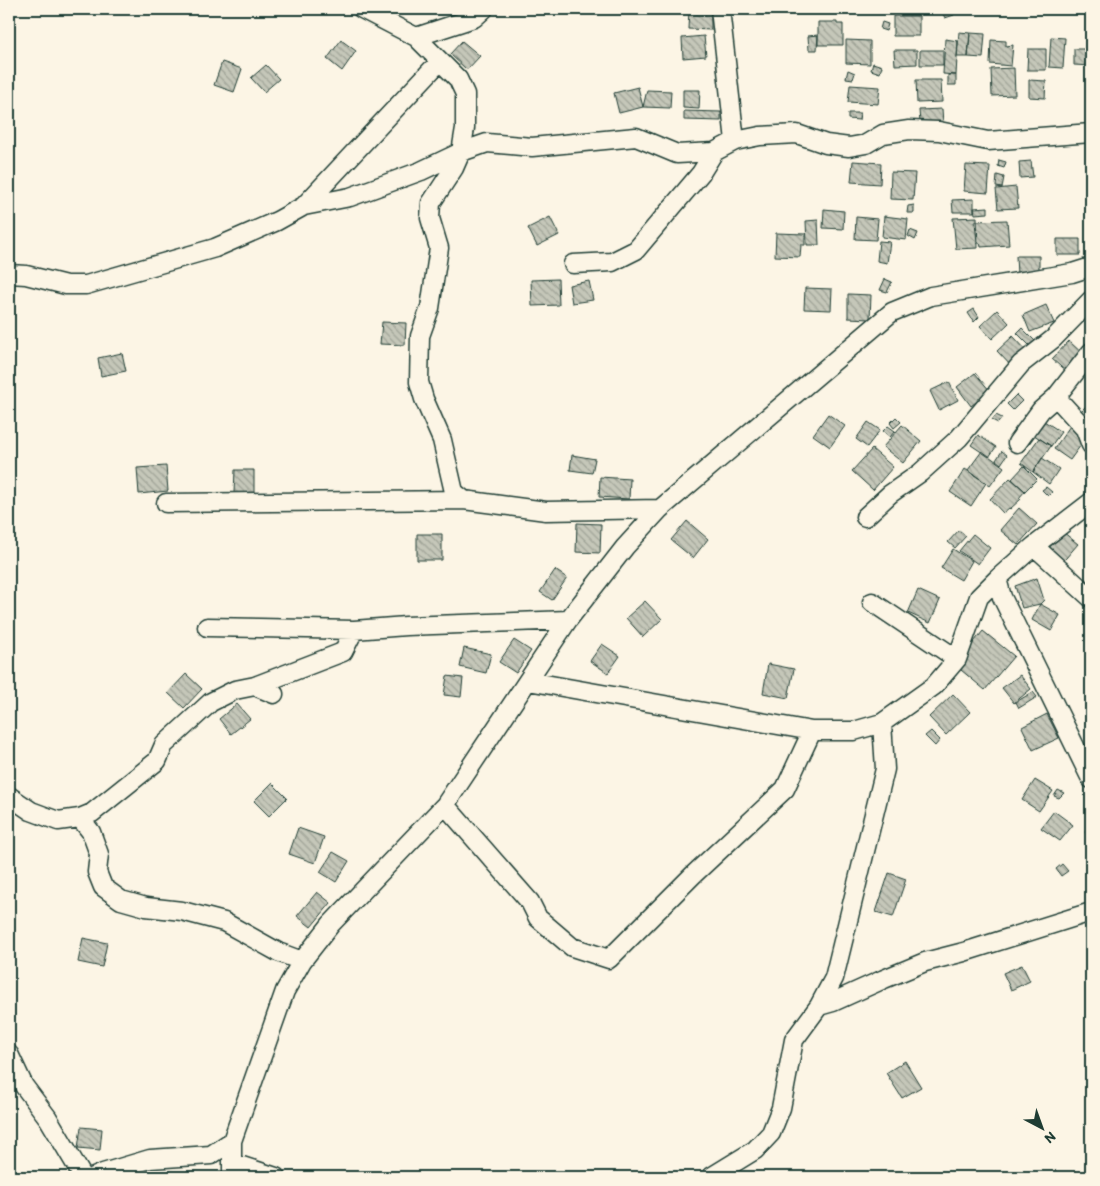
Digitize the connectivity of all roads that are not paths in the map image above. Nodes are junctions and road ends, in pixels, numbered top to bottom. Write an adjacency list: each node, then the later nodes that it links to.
1 (362, 9): 4 (street)
2 (484, 9): 4 (street)
3 (720, 9): 7 (street)
4 (416, 37): 5 (street)
5 (440, 61): 8 (street); 10 (street)
6 (1091, 133): 7 (street)
7 (735, 141): 9 (street)
8 (461, 152): 9 (street); 10 (street); 19 (street)
9 (714, 152): 11 (street)
10 (304, 206): 13 (street)
11 (573, 264)
12 (1091, 267): 22 (street)
13 (9, 274)
14 (1091, 300): 23 (street)
15 (1091, 352): 16 (street)
16 (1056, 397): 17 (street); 18 (street)
17 (1017, 443)
18 (1091, 445)
19 (464, 500): 21 (street); 22 (street)
20 (1091, 502): 24 (street)
21 (166, 503)
22 (660, 509): 28 (street)
23 (865, 518)
24 (1034, 546): 25 (street); 26 (street)
25 (997, 579): 31 (street); 37 (street)
26 (1091, 598)
27 (872, 602): 31 (street)
28 (568, 620): 30 (street); 32 (street)
29 (207, 627): 30 (street)
30 (354, 630): 33 (street)
31 (957, 659): 35 (street)
32 (528, 681): 36 (street); 39 (street)
33 (255, 686): 34 (street); 40 (street)
34 (274, 694)
35 (882, 723): 36 (street); 43 (street)
36 (812, 731): 39 (street)
37 (1091, 779)
38 (9, 796): 40 (street)
39 (445, 805): 42 (street)
40 (80, 818): 42 (street)
41 (1091, 912): 43 (street)
42 (302, 961): 45 (street)
43 (819, 1006): 50 (street)
44 (9, 1054): 47 (street)
45 (232, 1141): 46 (street); 48 (street)
46 (233, 1170): 49 (street)
47 (83, 1177)
48 (94, 1177)
49 (276, 1177)
50 (711, 1177)

